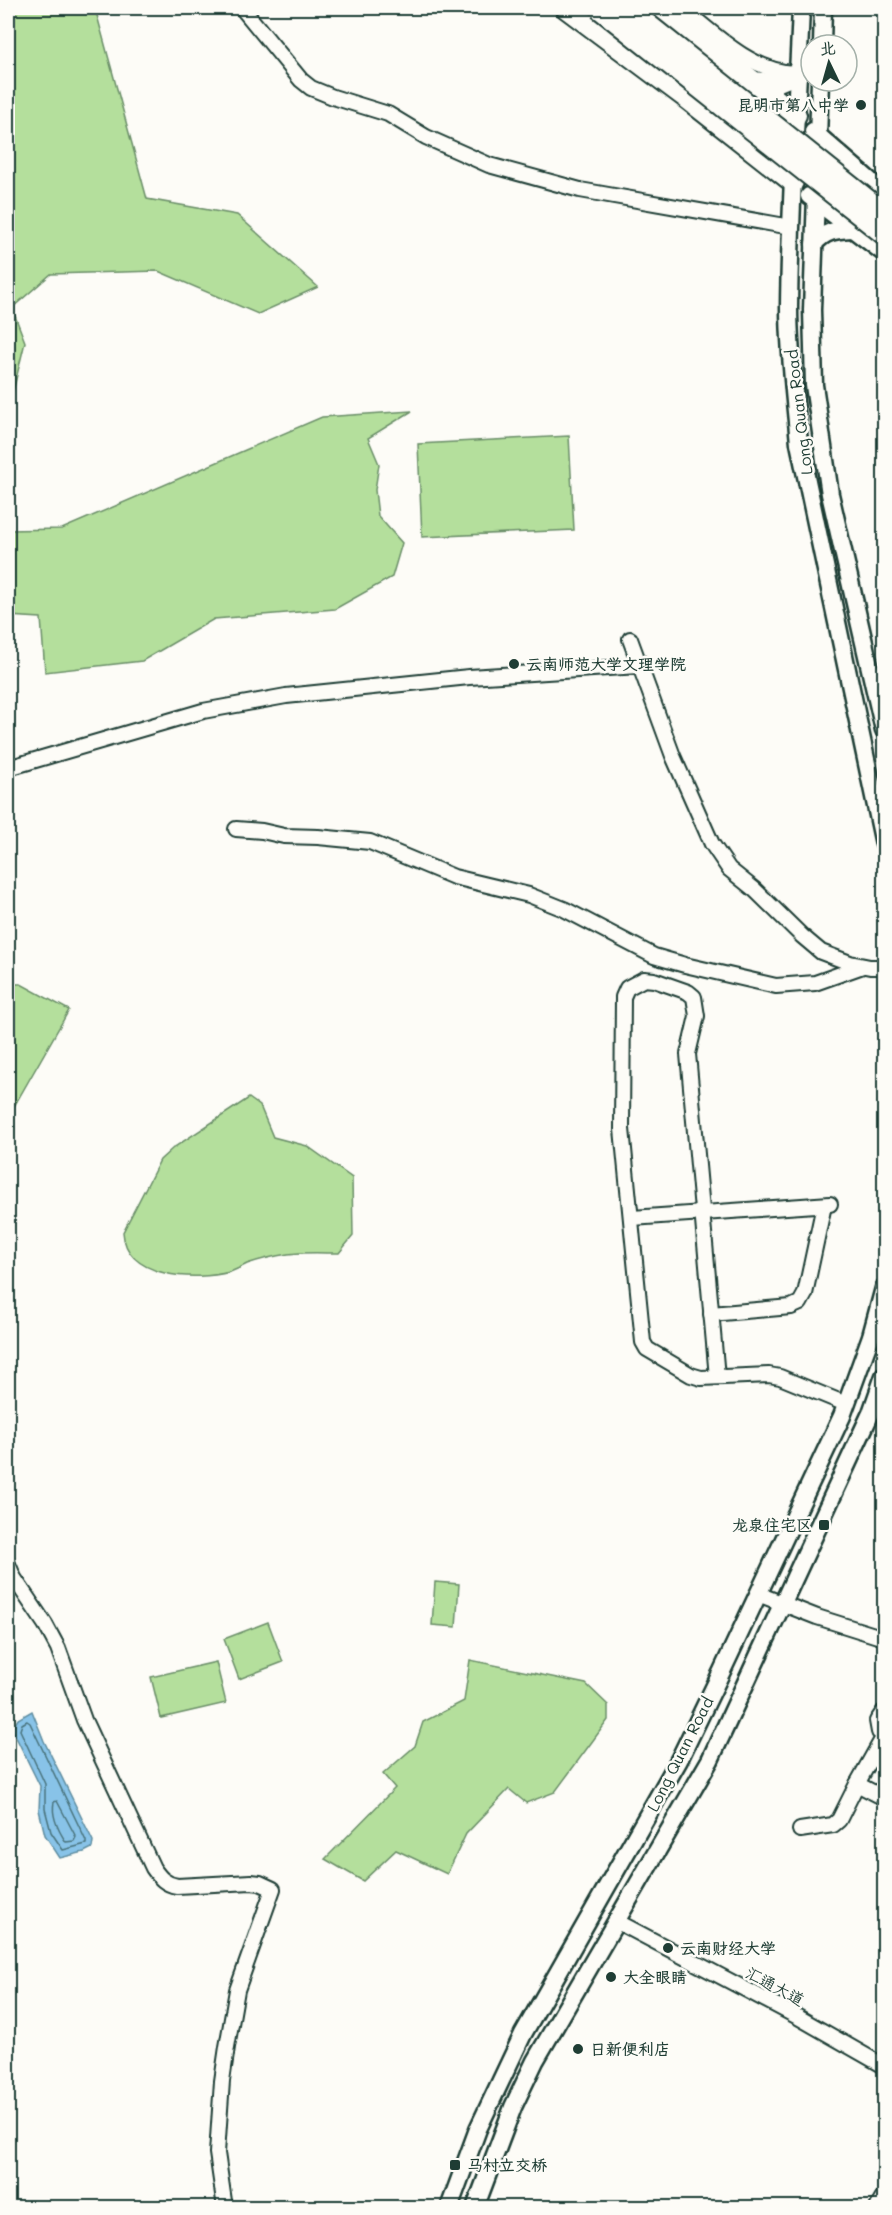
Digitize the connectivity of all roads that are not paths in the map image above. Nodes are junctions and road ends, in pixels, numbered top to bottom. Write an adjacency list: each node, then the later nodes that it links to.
1 (243, 8): 19 (street)
2 (566, 8): 15 (highway)
3 (599, 8): 21 (highway, bridge)
4 (627, 8): 18 (highway, bridge)
5 (657, 8): 11 (highway)
6 (682, 8): 10 (street)
7 (801, 8): 10 (main road, Long Quan Road)
8 (823, 8): 9 (main road)
9 (822, 33)
10 (798, 73): 11 (highway); 13 (main road, Long Quan Road)
11 (754, 82): 13 (highway)
12 (819, 93): 14 (main road, Long Quan Road)
13 (796, 115): 14 (main road); 15 (main road, Long Quan Road)
14 (817, 135): 16 (main road); 17 (main road, Long Quan Road)
15 (793, 182): 17 (main road); 19 (main road, Long Quan Road)
16 (885, 193)
17 (815, 200): 20 (main road); 22 (main road, Long Quan Road)
18 (885, 213)
19 (791, 227): 29 (main road, Long Quan Road)
20 (851, 229): 22 (main road); 23 (main road)
21 (885, 234)
22 (814, 244): 26 (main road, Long Quan Road)
23 (885, 253)
24 (630, 639): 25 (street)
25 (639, 666): 27 (street); 30 (street)
26 (885, 730)
27 (8, 768)
28 (236, 829): 30 (street)
29 (885, 844)
30 (863, 966): 31 (street)
31 (885, 967)
32 (702, 1213): 33 (street); 33 (street); 35 (street); 35 (street)
33 (632, 1218): 37 (street)
34 (885, 1287): 38 (main road, Long Quan Road)
35 (711, 1314): 37 (street)
36 (885, 1376): 41 (main road, Long Quan Road)
37 (717, 1377): 38 (street)
38 (846, 1404): 40 (main road, Long Quan Road)
39 (8, 1564): 51 (street)
40 (758, 1594): 41 (street); 52 (main road, Long Quan Road)
41 (783, 1604): 42 (street); 48 (main road, Long Quan Road)
42 (885, 1638)
43 (885, 1711): 44 (street)
44 (885, 1736): 45 (street)
45 (857, 1784): 46 (street); 47 (street)
46 (885, 1798)
47 (800, 1830)
48 (616, 1921): 49 (street, 汇通大道); 53 (main road, Long Quan Road)
49 (885, 2066)
50 (885, 2196): 54 (street)
51 (225, 2208)
52 (449, 2208)
53 (475, 2208)
54 (877, 2208)

